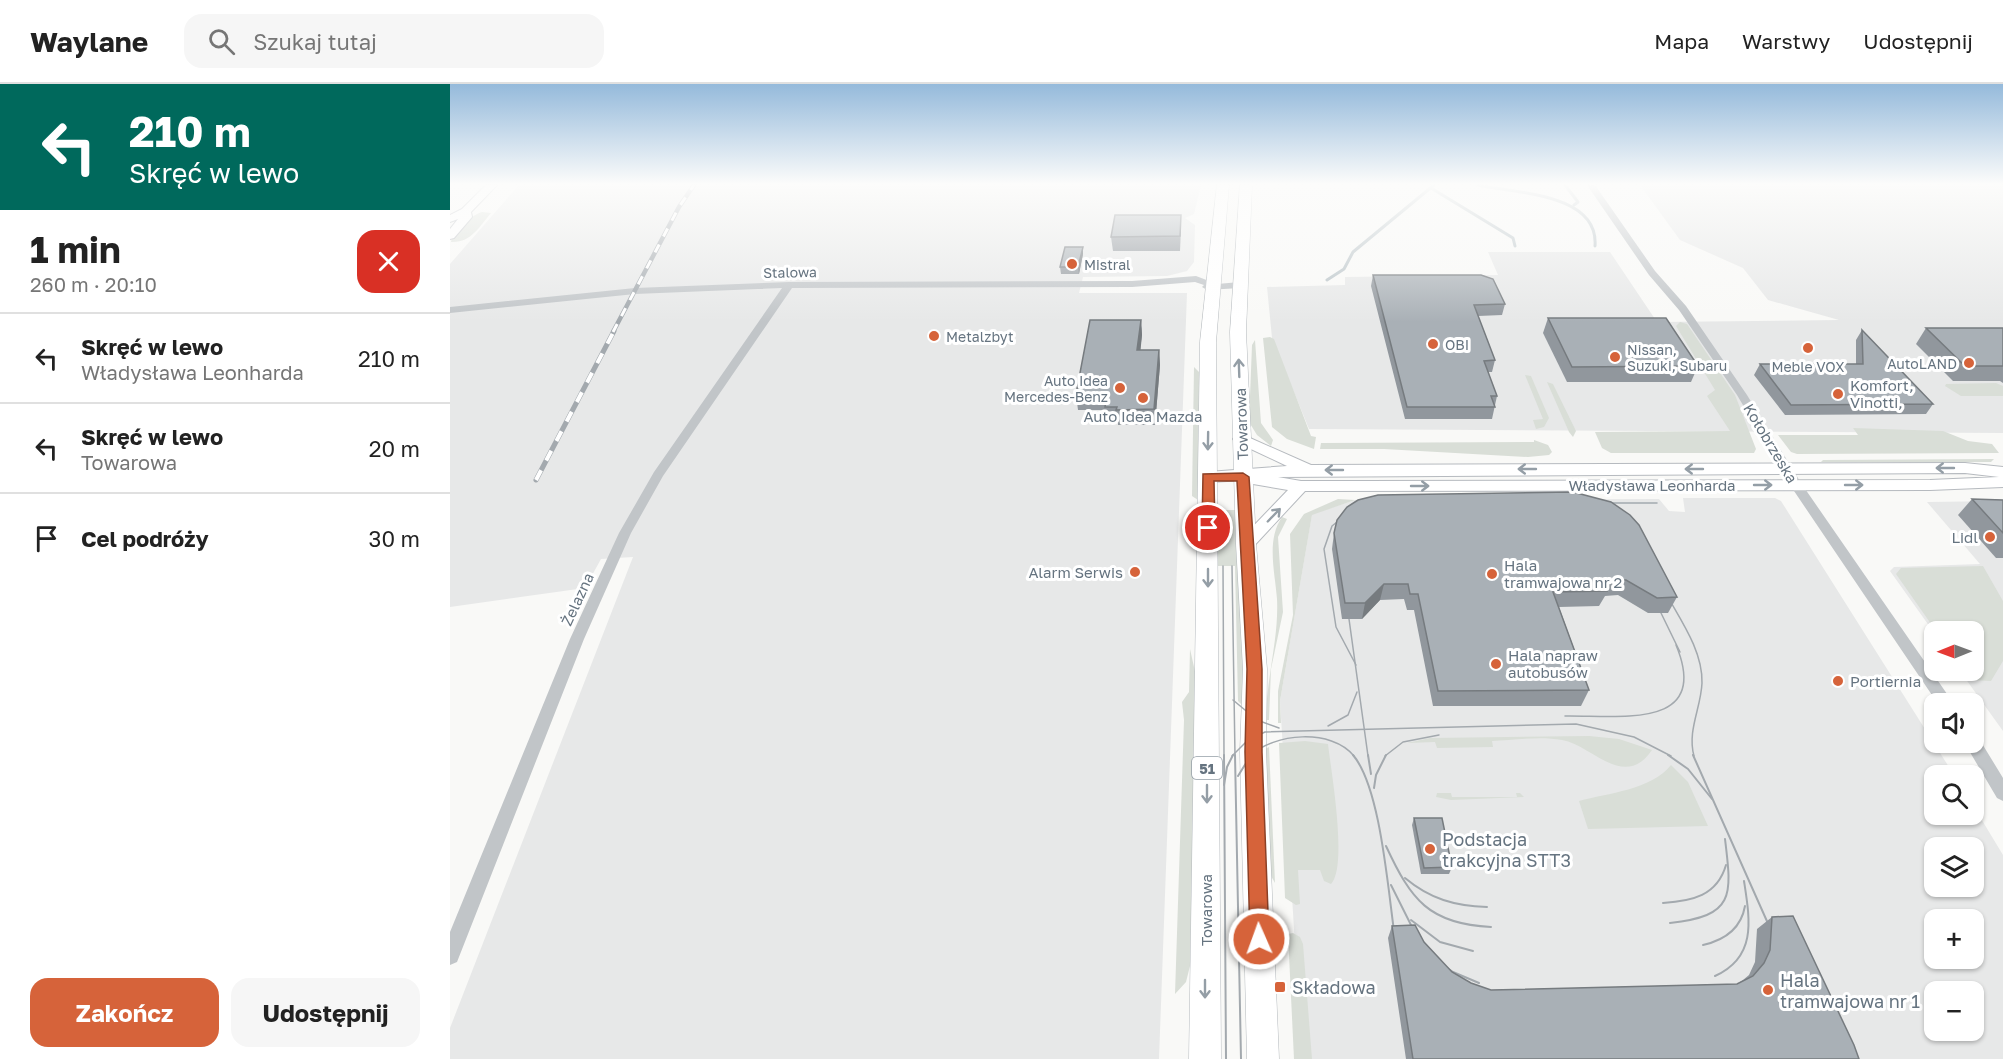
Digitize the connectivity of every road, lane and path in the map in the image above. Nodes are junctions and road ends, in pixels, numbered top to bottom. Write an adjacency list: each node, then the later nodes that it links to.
1 (1218, 230): 4 (main road, Towarowa / 51)
2 (1243, 230): 8 (main road, Towarowa)
3 (1623, 230): 12 (street, Kołobrzeska)
4 (1215, 264): 5 (street); 7 (main road, Towarowa / 51)
5 (1193, 284): 6 (street, Stalowa); 7 (street, Stalowa); 9 (street)
6 (789, 285): 10 (street, Stalowa); 24 (street, Żelazna)
7 (1213, 285): 8 (street, Stalowa); 9 (main road, Towarowa / 51)
8 (1240, 285): 11 (main road, Towarowa, one-way to 8)
9 (1211, 304): 15 (main road, Towarowa / 51, one-way to 15)
10 (450, 310)
11 (1241, 439): 13 (main road, Władysława Leonharda); 16 (main road, Towarowa)
12 (1785, 468): 13 (main road, Władysława Leonharda, one-way to 13); 14 (main road, Władysława Leonharda, one-way to 12); 18 (street, Kołobrzeska)
13 (1310, 470): 16 (main road, Władysława Leonharda)
14 (2003, 472)
15 (1208, 477): 16 (main road, Władysława Leonharda); 25 (main road, Towarowa / 51, one-way to 25)
16 (1243, 477): 19 (main road, Władysława Leonharda); 20 (main road, Towarowa)
17 (2003, 482): 18 (main road, Władysława Leonharda, one-way to 17)
18 (1796, 485): 19 (main road, Władysława Leonharda, one-way to 18); 21 (street, Kołobrzeska)
19 (1301, 486): 20 (main road, one-way to 19)
20 (1246, 544): 26 (main road, Towarowa)
21 (1939, 693)
22 (1979, 753): 23 (street)
23 (2003, 793)
24 (450, 955)
25 (1205, 1059)
26 (1263, 1059)

